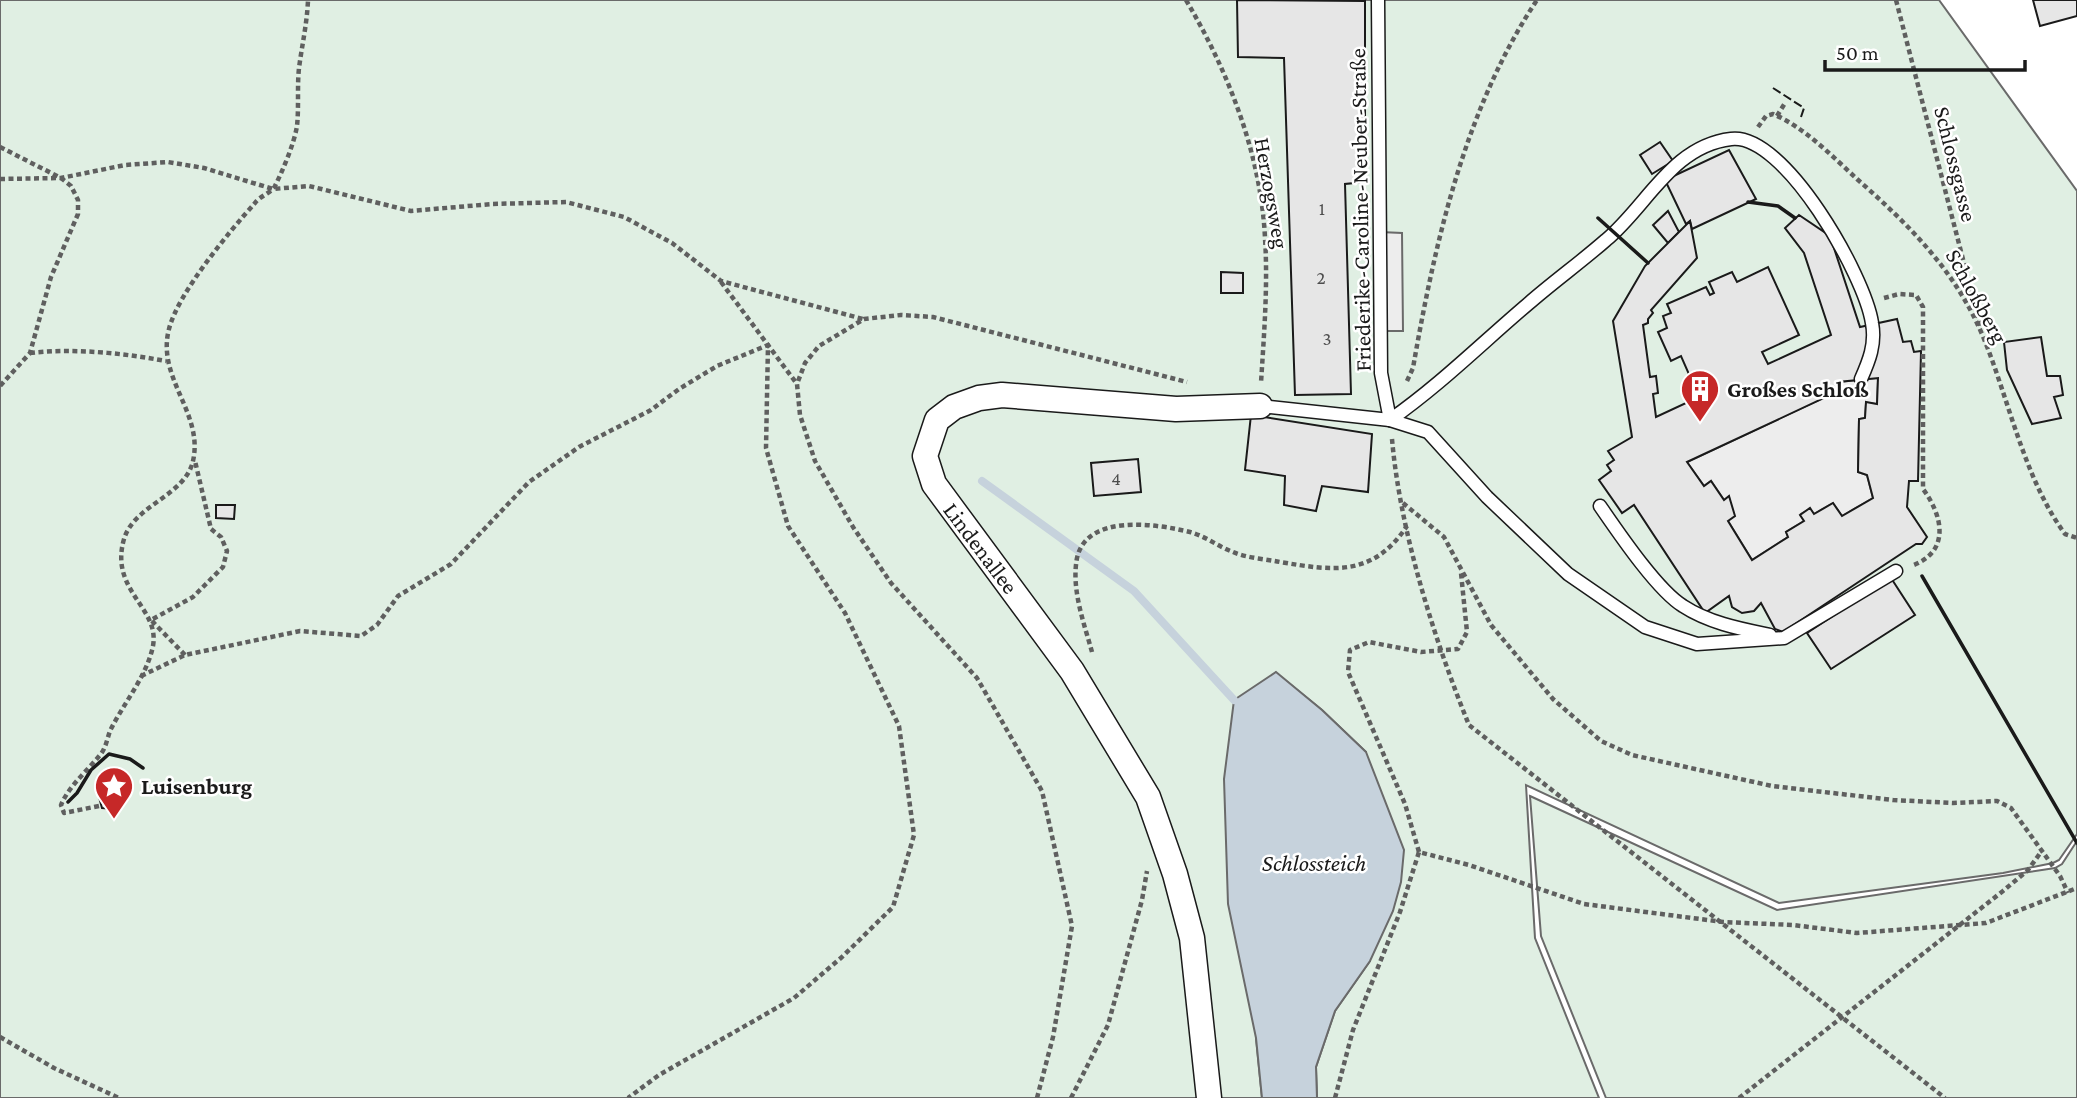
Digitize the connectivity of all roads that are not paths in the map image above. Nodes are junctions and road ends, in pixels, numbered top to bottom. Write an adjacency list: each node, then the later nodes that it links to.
1 (1378, 0): 4 (lane, Friederike-Caroline-Neuber-Straße)
2 (1861, 379): 4 (lane)
3 (1260, 405): 4 (lane, Lindenallee); 8 (street, Lindenallee)
4 (1390, 420): 7 (lane, Lindenallee)
5 (1600, 506): 7 (lane)
6 (1896, 571): 7 (lane)
7 (1784, 638)
8 (1209, 1098)

